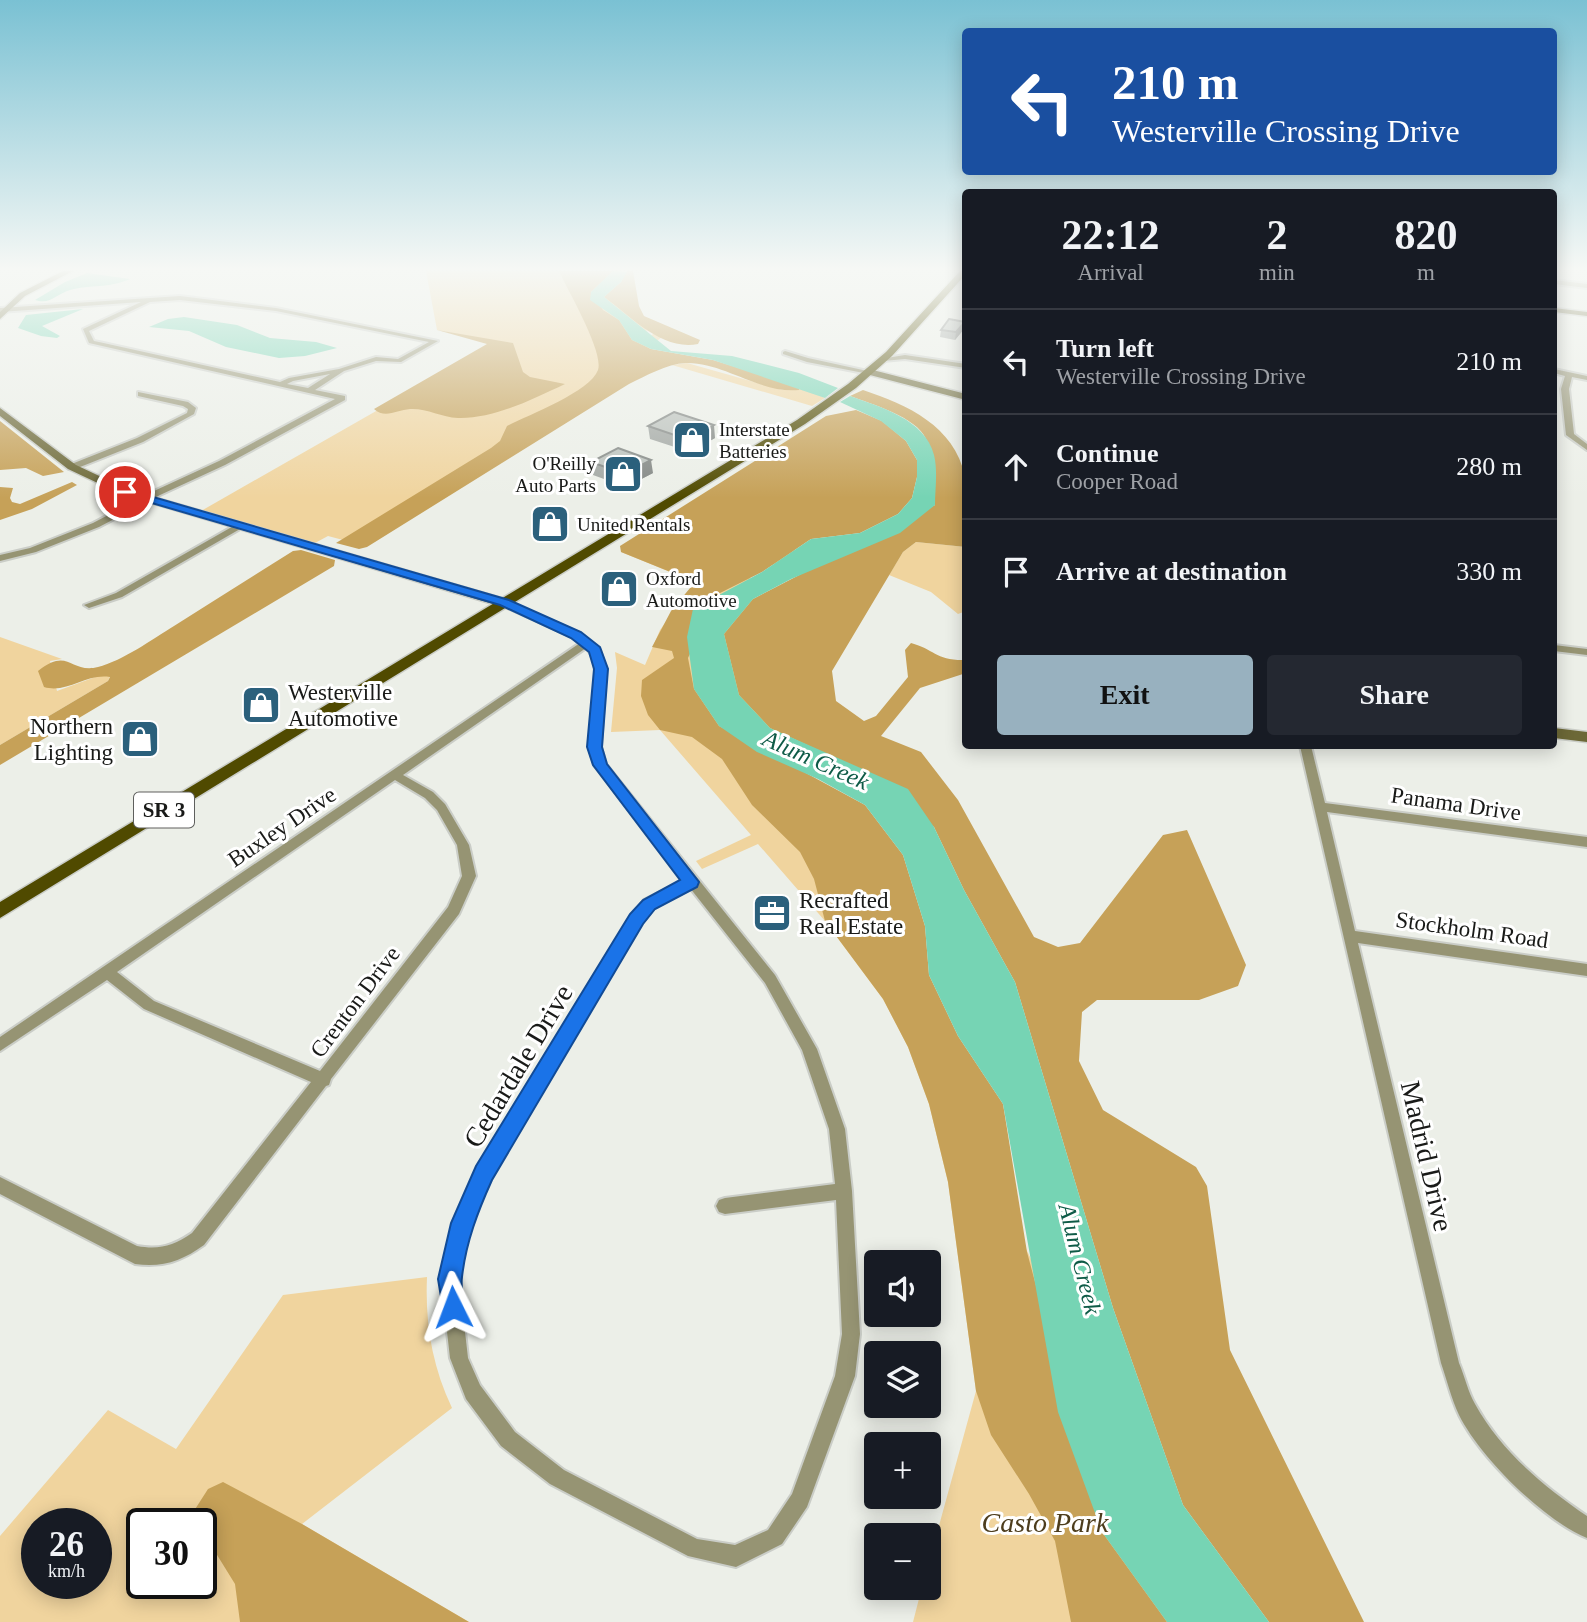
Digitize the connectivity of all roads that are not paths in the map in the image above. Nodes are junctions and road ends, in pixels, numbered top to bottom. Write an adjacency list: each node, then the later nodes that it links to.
1 (111, 347): 14 (street)
2 (424, 347): 9 (street)
3 (894, 347): 7 (main road, SR 3)
4 (899, 347): 6 (street)
5 (785, 353): 10 (street)
6 (915, 358): 7 (street); 8 (street)
7 (883, 359): 10 (main road, SR 3)
8 (962, 365)
9 (342, 370): 14 (street); 15 (street)
10 (869, 372): 17 (street); 24 (main road, SR 3)
11 (1557, 372): 12 (street)
12 (1569, 375): 13 (street); 19 (street)
13 (1587, 378)
14 (283, 383): 15 (street)
15 (310, 390): 21 (street)
16 (141, 394): 20 (street)
17 (962, 396)
18 (0, 411): 20 (street)
19 (1587, 448)
20 (72, 467): 21 (street)
21 (145, 499): 22 (street); 23 (street)
22 (237, 527): 24 (street); 25 (street)
23 (0, 558)
24 (504, 603): 26 (street); 36 (main road, SR 3)
25 (89, 605)
26 (587, 643): 32 (street, Buxley Drive); 35 (street, Cedardale Drive)
27 (1557, 648): 28 (street)
28 (1587, 652)
29 (1557, 733): 30 (street)
30 (1587, 737)
31 (1306, 749): 33 (street, Madrid Drive)
32 (395, 775): 39 (street, Buxley Drive); 41 (street, Crenton Drive)
33 (1320, 807): 34 (street, Panama Drive); 37 (street, Madrid Drive)
34 (1587, 842)
35 (691, 882): 43 (street, Cedardale Drive); 43 (street, Cedardale Drive)
36 (0, 911)
37 (1350, 936): 38 (street, Stockholm Road); 45 (street, Madrid Drive)
38 (1587, 970)
39 (107, 972): 40 (street, Buxley Drive); 41 (street)
40 (0, 1045)
41 (324, 1080): 42 (street, Crenton Drive)
42 (0, 1185)
43 (844, 1191): 44 (street)
44 (725, 1206)
45 (1587, 1528)

